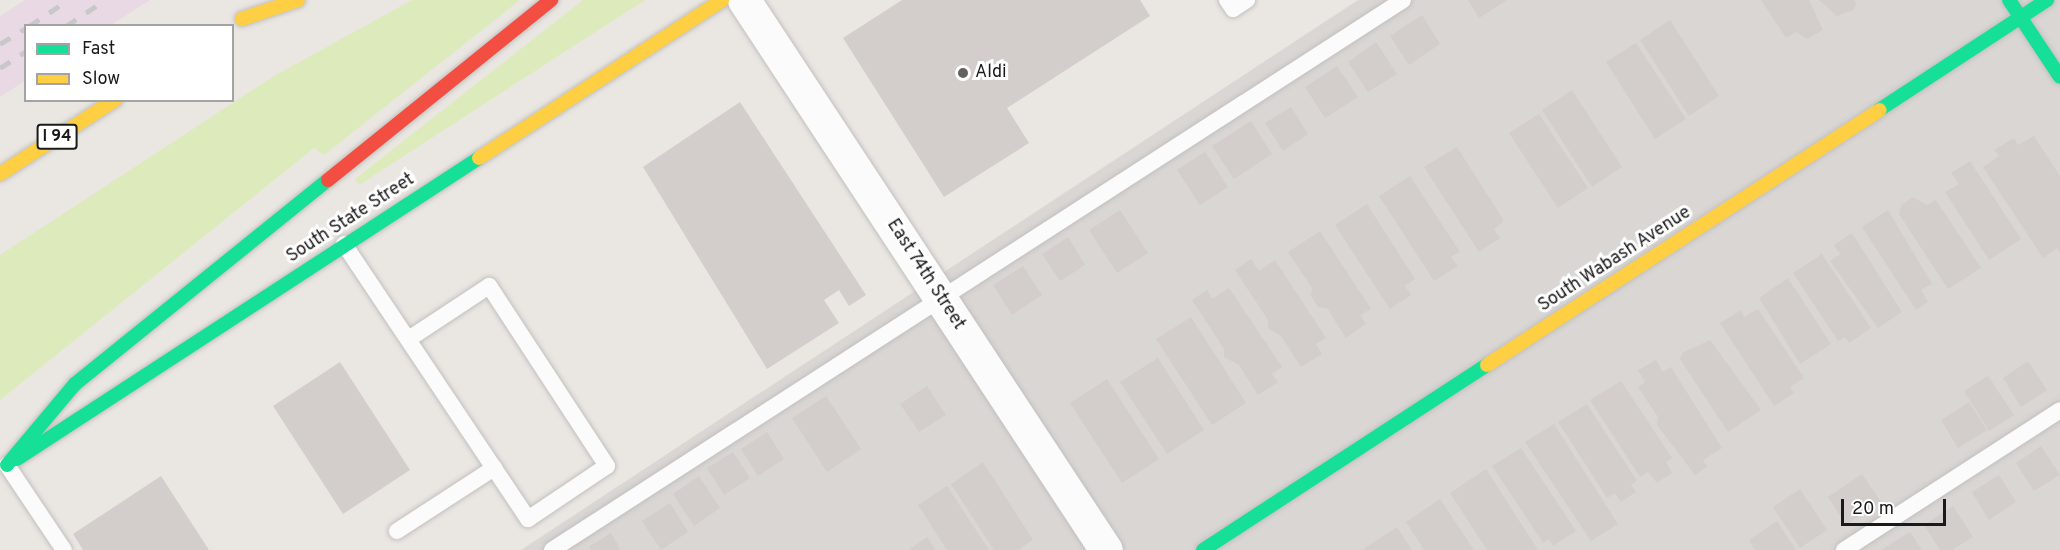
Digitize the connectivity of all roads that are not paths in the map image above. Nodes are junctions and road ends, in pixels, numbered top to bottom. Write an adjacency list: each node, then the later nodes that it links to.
1 (271, 0): 12 (main road)
2 (298, 0): 12 (main road)
3 (551, 0): 20 (main road)
4 (722, 0): 16 (main road, South State Street)
5 (744, 0): 17 (street, East 74th Street)
6 (1227, 0): 7 (lane)
7 (1247, 0)
8 (1403, 0): 17 (lane)
9 (2009, 0): 11 (main road)
10 (2047, 0): 11 (main road, South Wabash Avenue)
11 (2020, 17): 13 (main road); 26 (main road, South Wabash Avenue)
12 (237, 22)
13 (2060, 77)
14 (112, 102): 15 (main road, I 94)
15 (0, 174)
16 (344, 244): 18 (lane); 20 (main road, South State Street)
17 (941, 300): 24 (lane); 25 (street, East 74th Street)
18 (410, 338): 21 (lane); 21 (lane)
19 (2060, 410): 27 (lane)
20 (4, 468): 23 (lane)
21 (494, 468): 22 (lane)
22 (397, 531)
23 (64, 550)
24 (552, 550)
25 (1106, 550)
26 (1203, 550)
27 (1844, 550)

